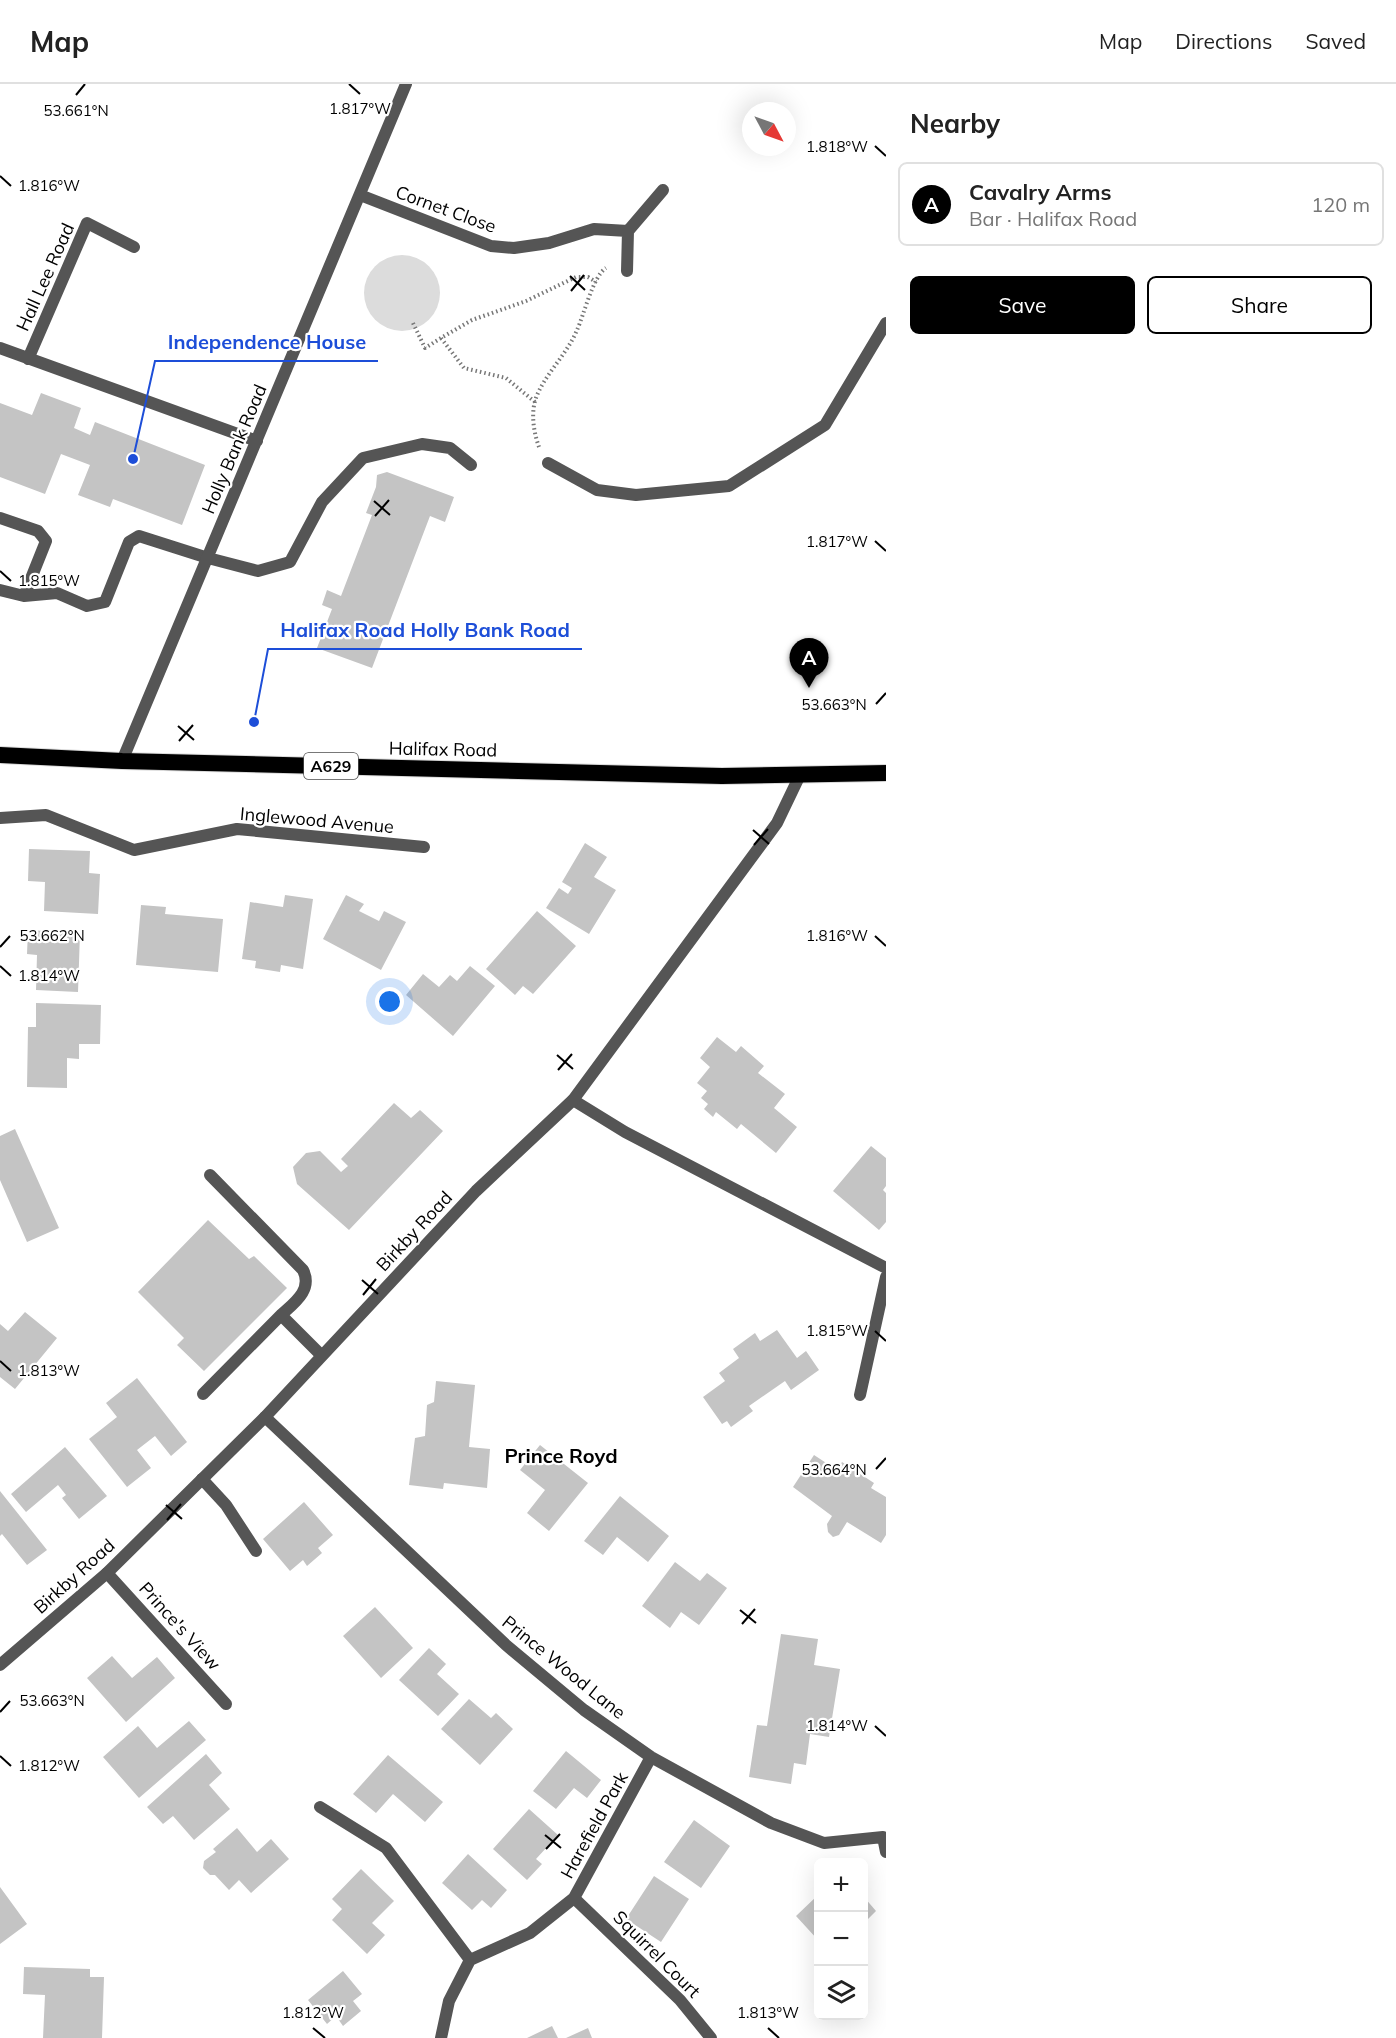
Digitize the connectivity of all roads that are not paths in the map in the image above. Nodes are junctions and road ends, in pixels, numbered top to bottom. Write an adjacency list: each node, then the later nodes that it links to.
1 (406, 84): 3 (street, Holly Bank Road)
2 (663, 190): 4 (street)
3 (360, 195): 4 (street, Cornet Close); 10 (street, Holly Bank Road)
4 (628, 231): 6 (street)
5 (134, 247): 9 (street, Hall Lee Road)
6 (627, 271)
7 (886, 323): 11 (street)
8 (0, 348): 9 (street, Hall Lee Road)
9 (28, 359): 10 (street, Hall Lee Road)
10 (257, 441): 14 (street, Holly Bank Road)
11 (548, 463)
12 (471, 465): 14 (street)
13 (0, 518): 16 (street)
14 (208, 558): 16 (street); 18 (street, Holly Bank Road)
15 (0, 590): 16 (street)
16 (24, 596)
17 (0, 755): 18 (highway, Halifax Road / A629)
18 (122, 761): 20 (highway, Halifax Road / A629)
19 (886, 773): 20 (highway, Halifax Road / A629)
20 (800, 775): 23 (street, Birkby Road)
21 (0, 818): 22 (street, Inglewood Avenue)
22 (424, 847)
23 (573, 1100): 25 (street); 28 (street, Birkby Road)
24 (210, 1175): 27 (street)
25 (886, 1268)
26 (886, 1277): 30 (street)
27 (281, 1315): 28 (street); 29 (street)
28 (321, 1355): 31 (street, Birkby Road)
29 (203, 1395)
30 (860, 1395)
31 (265, 1417): 32 (street, Birkby Road); 37 (street, Prince Wood Lane)
32 (202, 1479): 33 (street); 34 (street, Birkby Road)
33 (256, 1551)
34 (107, 1573): 35 (street, Birkby Road); 36 (street, Prince's View)
35 (0, 1665)
36 (226, 1704)
37 (651, 1757): 39 (street, Prince Wood Lane); 41 (street, Harefield Park)
38 (320, 1807): 42 (street)
39 (884, 1836): 40 (street, Prince Wood Lane)
40 (886, 1852)
41 (574, 1899): 42 (street, Harefield Park); 44 (street, Squirrel Court)
42 (471, 1960): 43 (street)
43 (441, 2038)
44 (711, 2038)

